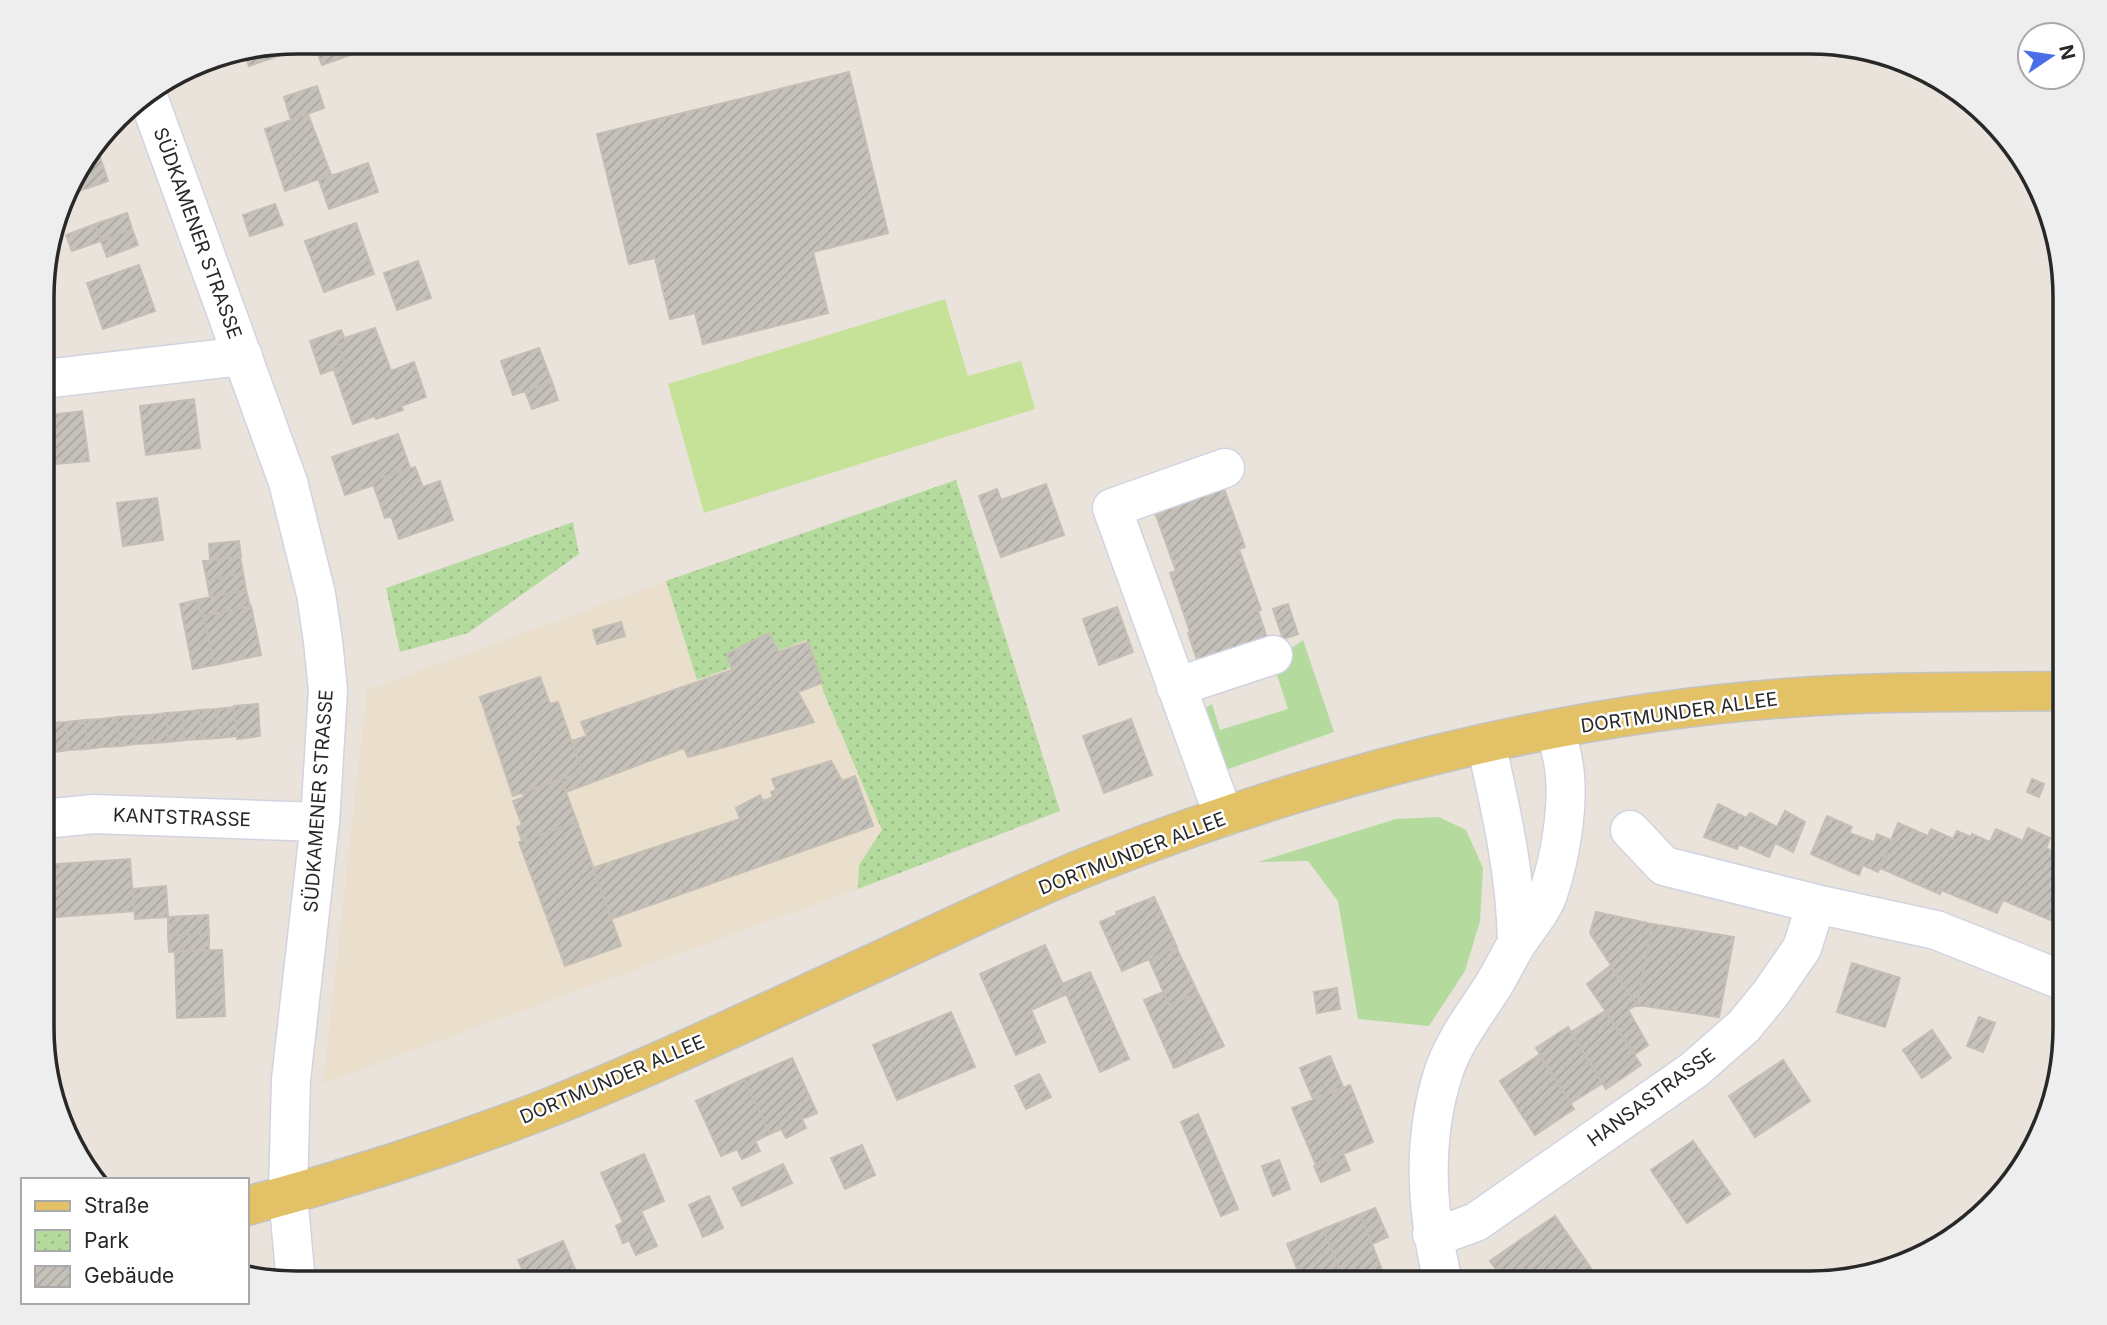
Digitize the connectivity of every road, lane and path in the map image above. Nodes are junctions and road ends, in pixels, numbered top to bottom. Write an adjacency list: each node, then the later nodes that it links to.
1 (151, 104): 2 (street, SÜDKAMENER STRASSE)
2 (243, 356): 3 (street); 12 (street, SÜDKAMENER STRASSE)
3 (54, 378)
4 (1226, 468): 6 (street)
5 (1273, 655): 6 (street)
6 (1176, 687): 10 (street)
7 (2052, 691): 8 (main road, DORTMUNDER ALLEE)
8 (1556, 729): 9 (main road, DORTMUNDER ALLEE); 15 (street)
9 (1486, 743): 10 (main road, DORTMUNDER ALLEE); 15 (street)
10 (1224, 817): 17 (main road, DORTMUNDER ALLEE)
11 (54, 818): 12 (street, KANTSTRASSE)
12 (320, 822): 17 (street, SÜDKAMENER STRASSE)
13 (1630, 830): 14 (street)
14 (1816, 904): 16 (street); 19 (street, HANSASTRASSE)
15 (1517, 943): 19 (street)
16 (2052, 976)
17 (288, 1195): 18 (main road, DORTMUNDER ALLEE); 21 (street, SÜDKAMENER STRASSE)
18 (248, 1206)
19 (1432, 1234): 20 (street)
20 (1440, 1270)
21 (295, 1271)

